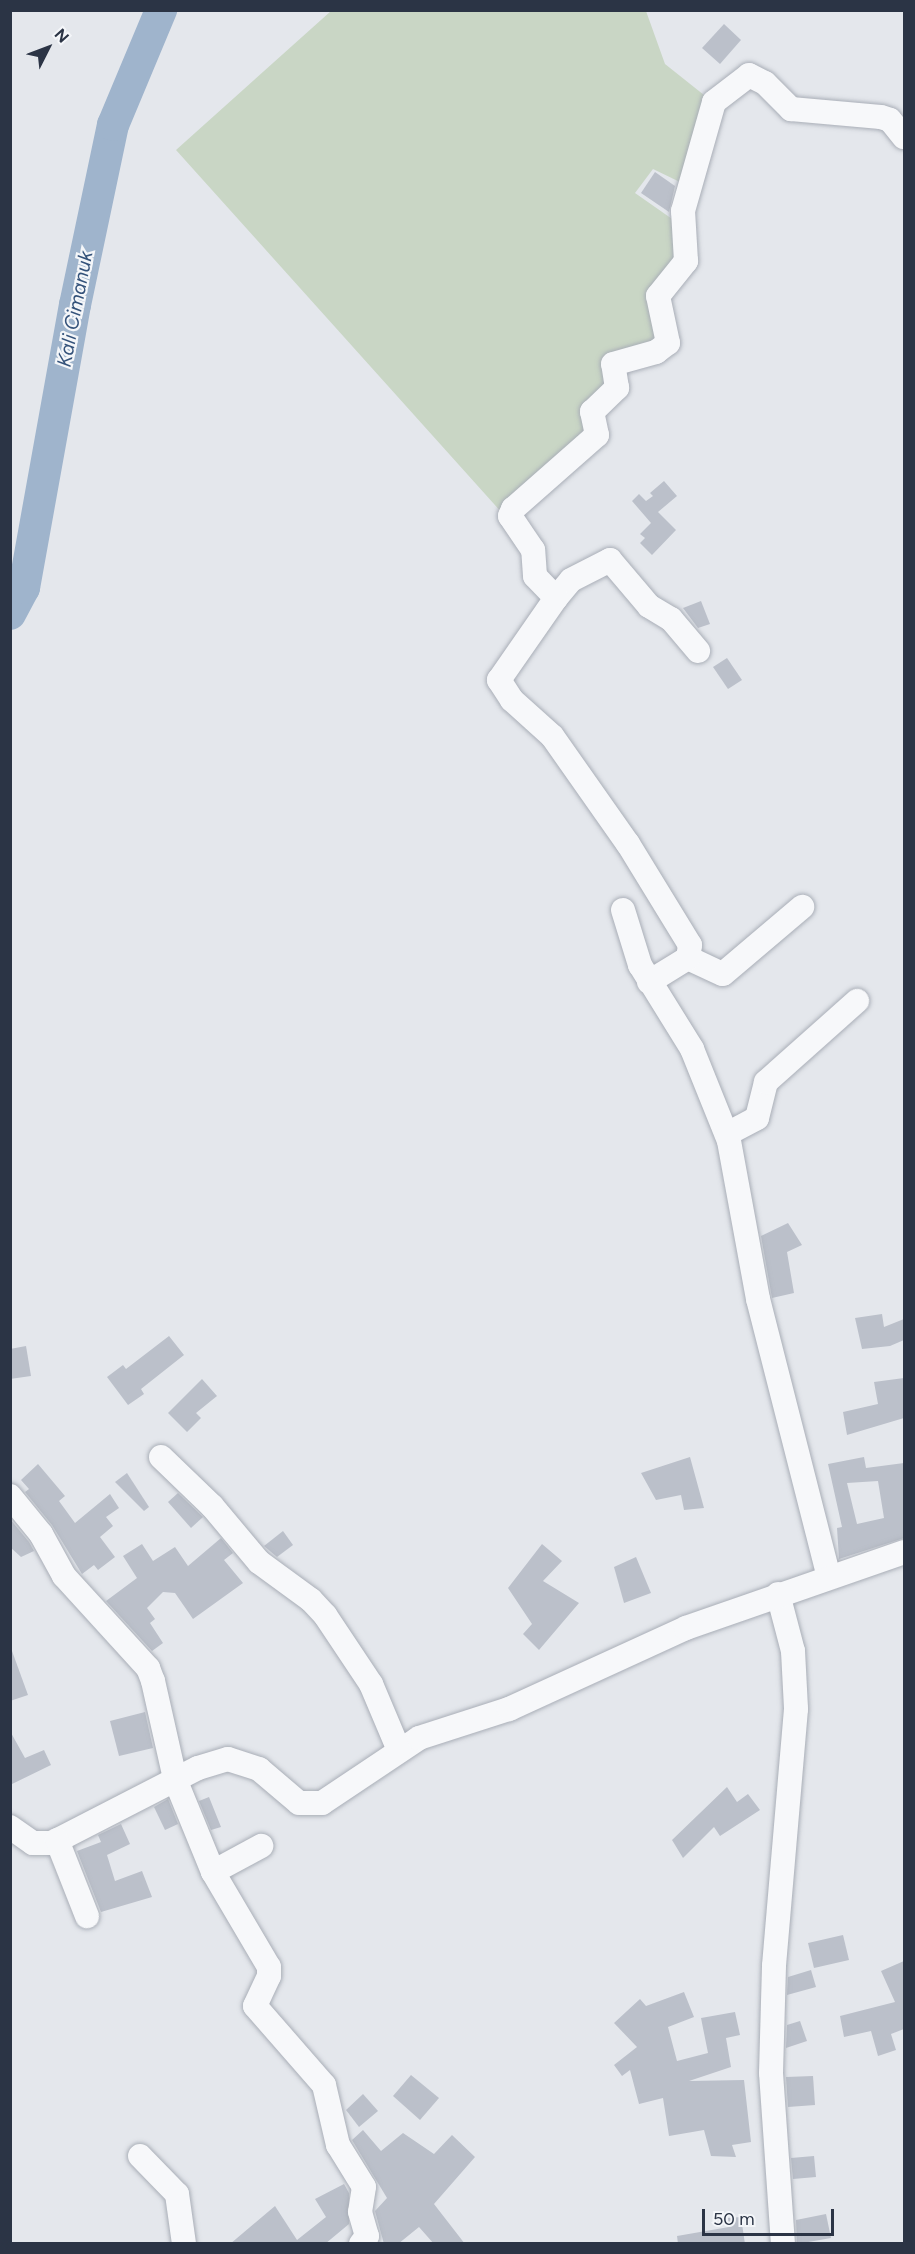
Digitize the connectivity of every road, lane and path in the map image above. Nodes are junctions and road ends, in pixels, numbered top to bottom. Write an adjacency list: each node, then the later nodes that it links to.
1 (904, 137): 2 (street)
2 (556, 598): 3 (street); 6 (street)
3 (698, 651)
4 (802, 907): 6 (street)
5 (623, 910): 7 (street)
6 (688, 958): 7 (street)
7 (649, 982): 9 (street)
8 (857, 1001): 9 (street)
9 (727, 1134): 13 (street)
10 (161, 1457): 15 (street)
11 (10, 1496): 16 (street)
12 (904, 1552): 13 (street)
13 (829, 1577): 14 (street)
14 (778, 1594): 15 (street); 25 (street)
15 (398, 1748): 16 (street)
16 (175, 1779): 18 (street); 20 (street)
17 (10, 1827): 18 (street)
18 (57, 1840): 21 (street)
19 (261, 1846): 20 (street)
20 (213, 1872): 24 (street)
21 (87, 1916)
22 (140, 2156): 23 (street)
23 (184, 2244)
24 (361, 2244)
25 (783, 2244)

